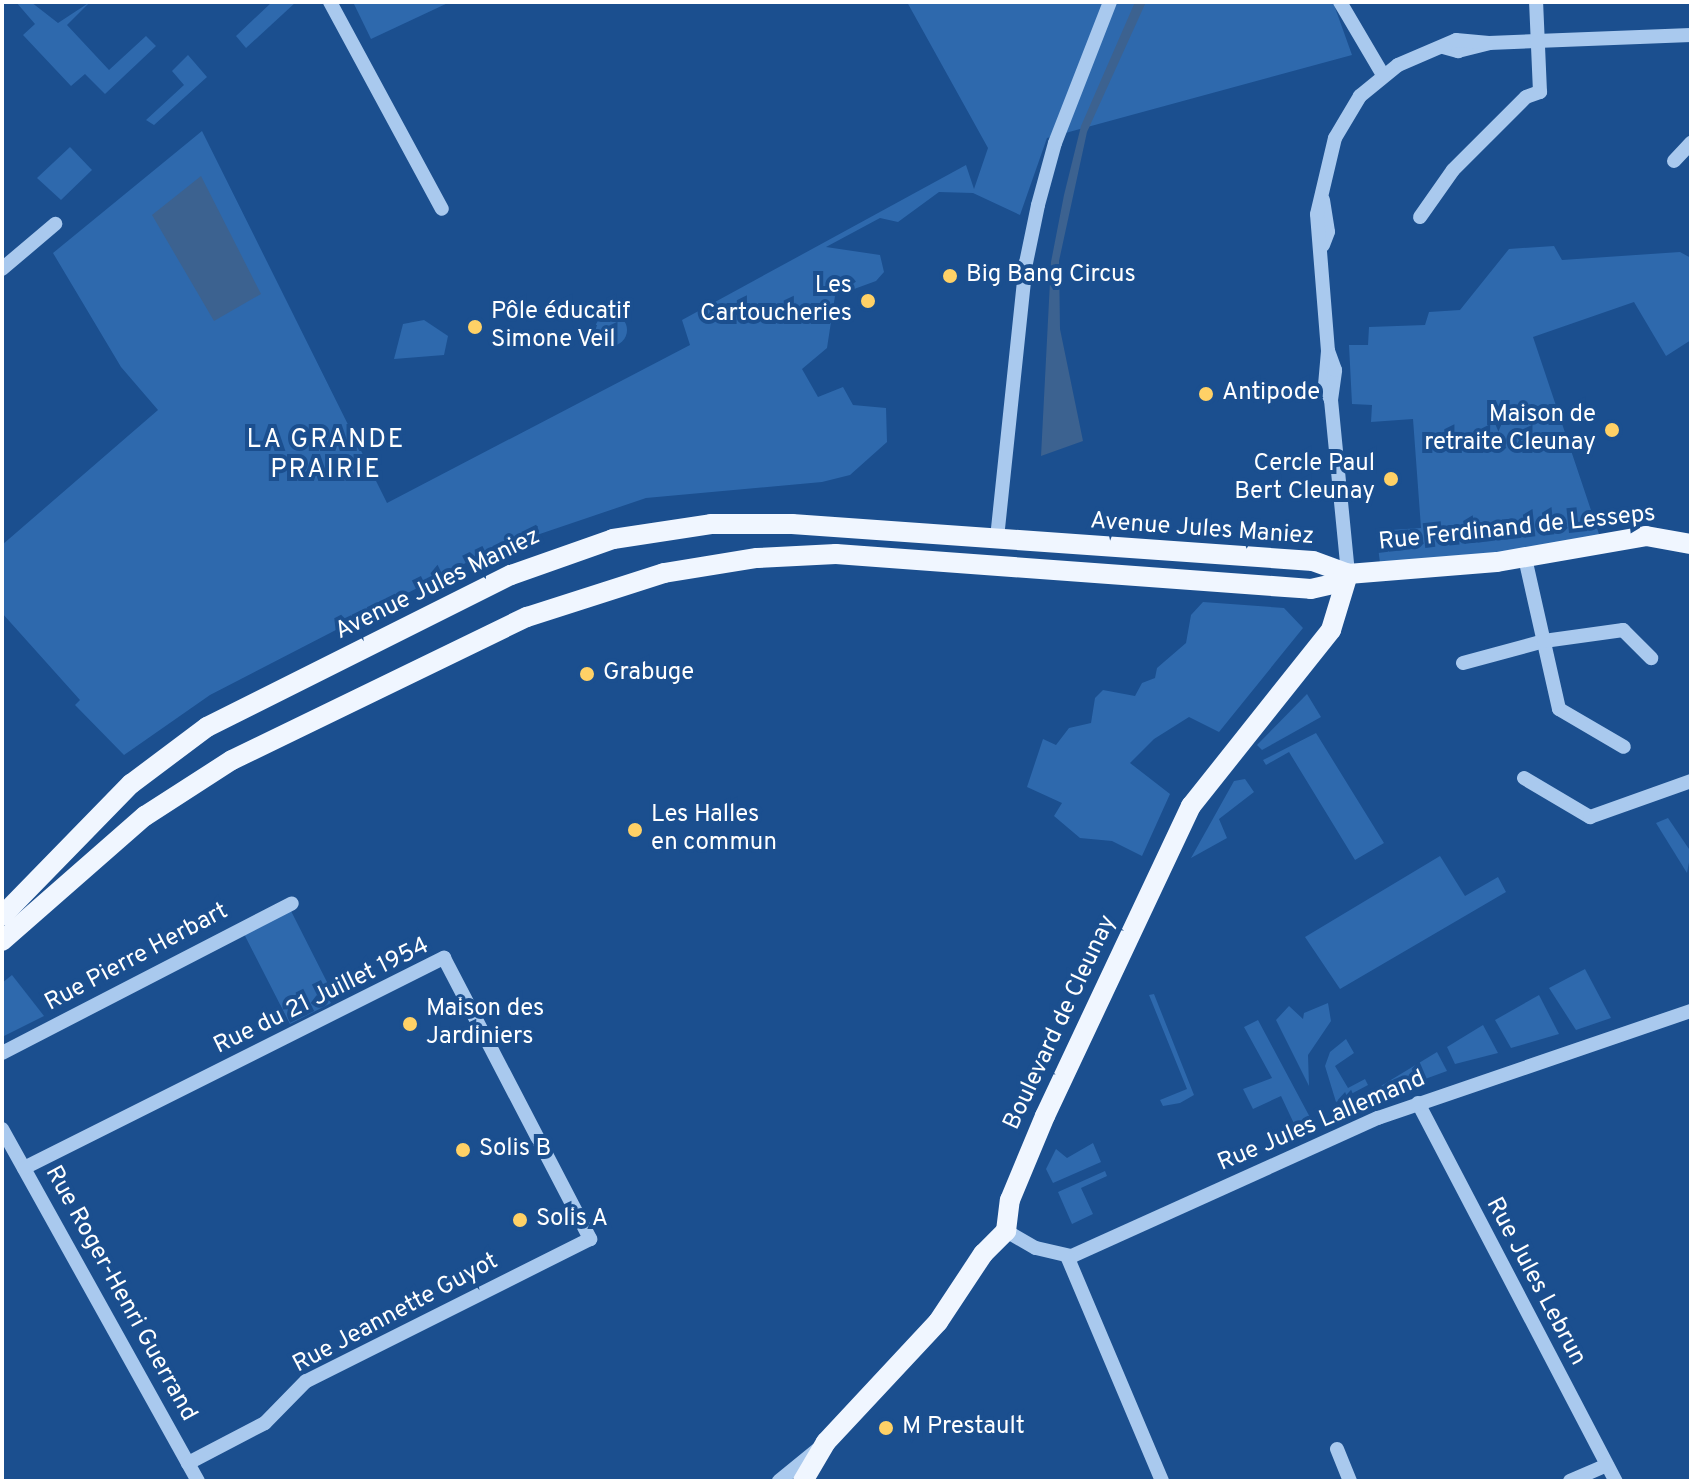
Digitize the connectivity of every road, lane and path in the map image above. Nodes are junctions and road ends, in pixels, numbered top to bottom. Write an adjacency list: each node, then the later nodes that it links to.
1 (330, 2): 10 (street)
2 (1110, 2): 14 (street)
3 (1340, 2): 7 (street)
4 (1536, 2): 6 (street)
5 (1691, 35): 6 (street)
6 (1538, 41): 7 (street); 11 (street)
7 (1383, 75): 17 (street)
8 (1691, 143): 9 (street)
9 (1674, 161)
10 (442, 209)
11 (1420, 217)
12 (55, 224): 13 (street)
13 (2, 269)
14 (997, 538): 17 (main road, Avenue Jules Maniez); 25 (main road, Avenue Jules Maniez)
15 (1691, 544): 16 (main road, Rue Ferdinand de Lesseps)
16 (1525, 558): 17 (main road, Rue Ferdinand de Lesseps); 18 (street)
17 (1348, 574): 26 (main road, Avenue Jules Maniez); 32 (main road, Boulevard de Cleunay)
18 (1544, 641): 19 (street); 20 (street); 21 (street)
19 (1651, 658)
20 (1463, 663)
21 (1624, 747)
22 (1524, 778): 23 (street)
23 (1691, 781)
24 (292, 903): 28 (street, Rue Pierre Herbart)
25 (2, 916)
26 (2, 941)
27 (1691, 1011): 29 (street, Rue Jules Lallemand)
28 (2, 1053)
29 (1418, 1103): 34 (street, Rue Jules Lallemand); 38 (street, Rue Jules Lebrun)
30 (2, 1129): 31 (street, Rue Roger-Henri Guerrand)
31 (24, 1168): 33 (street, Rue du 21 Juillet 1954); 37 (street, Rue Roger-Henri Guerrand)
32 (1006, 1231): 34 (street); 35 (main road)
33 (590, 1239): 37 (street, Rue Jeannette Guyot)
34 (1067, 1256): 42 (street)
35 (826, 1442): 40 (street); 41 (main road)
36 (1337, 1449): 43 (street)
37 (188, 1463): 39 (street, Rue Roger-Henri Guerrand)
38 (1607, 1465): 44 (street); 45 (street, Rue Jules Lebrun)
39 (198, 1481)
40 (779, 1481)
41 (803, 1481)
42 (1162, 1481)
43 (1350, 1481)
44 (1570, 1481)
45 (1616, 1481)

